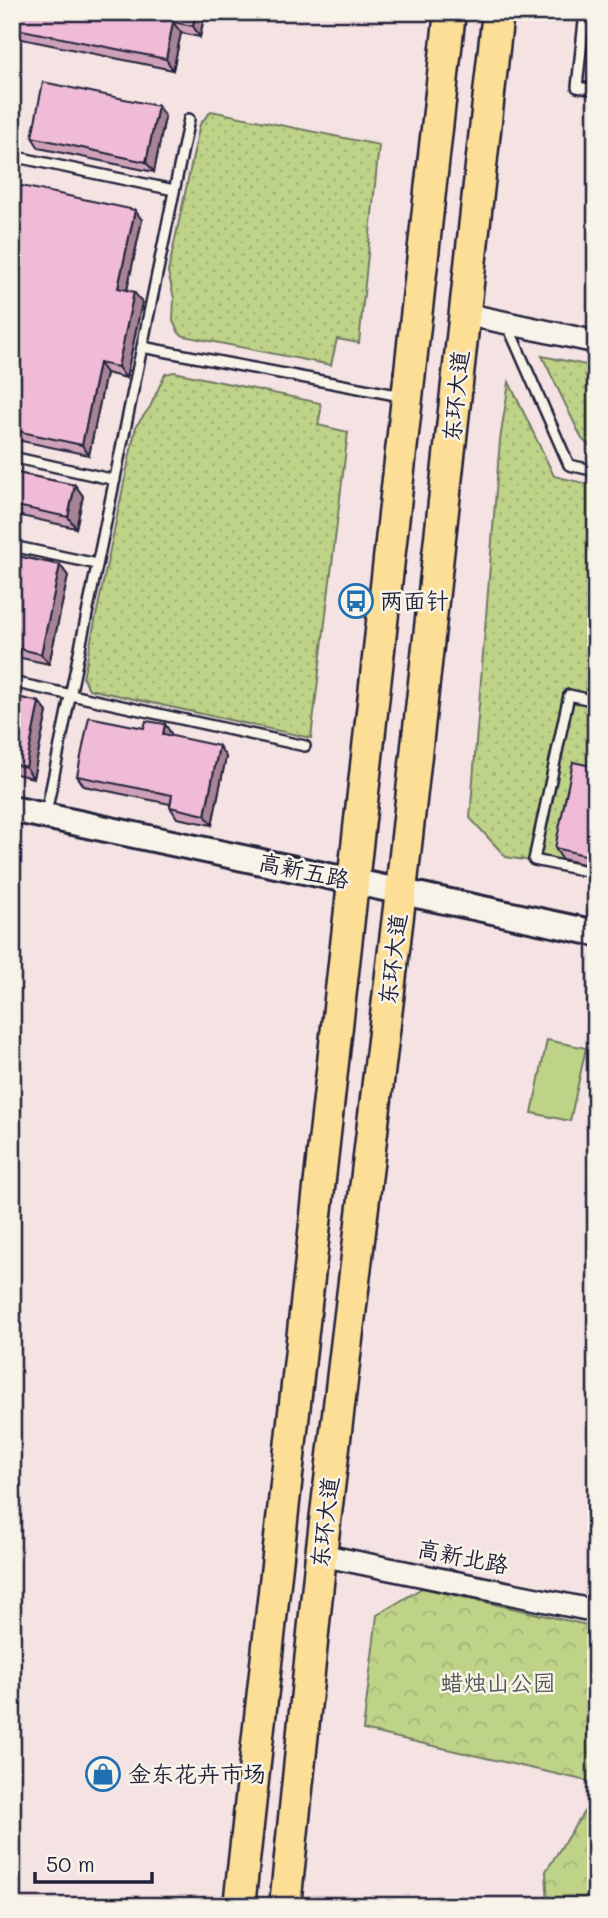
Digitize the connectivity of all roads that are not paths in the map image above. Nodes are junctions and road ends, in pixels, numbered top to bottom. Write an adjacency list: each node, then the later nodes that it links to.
1 (450, 12): 12 (highway, 东环大道)
2 (498, 12): 8 (highway, 东环大道)
3 (585, 12): 4 (lane)
4 (596, 90)
5 (189, 119): 7 (lane)
6 (12, 156): 7 (lane)
7 (174, 190): 11 (lane)
8 (465, 314): 9 (street); 27 (highway, 东环大道)
9 (506, 323): 10 (street); 14 (lane)
10 (596, 342)
11 (142, 347): 12 (lane); 15 (lane)
12 (407, 397): 26 (highway, 东环大道)
13 (12, 457): 15 (lane)
14 (596, 471)
15 (115, 480): 17 (lane)
16 (12, 546): 17 (lane)
17 (97, 564): 19 (lane)
18 (12, 682): 19 (lane)
19 (71, 695): 21 (lane); 23 (lane)
20 (596, 701): 25 (lane)
21 (305, 746)
22 (12, 809): 23 (main road, 高新五路)
23 (46, 816): 26 (main road, 高新五路)
24 (12, 826): 26 (main road, 高新五路)
25 (596, 873)
26 (352, 889): 27 (main road, 高新五路); 32 (highway, 东环大道)
27 (400, 899): 28 (main road, 高新五路); 29 (main road, 高新五路); 30 (highway, 东环大道)
28 (596, 933)
29 (596, 948)
30 (321, 1555): 31 (street, 高新北路); 33 (highway, 东环大道)
31 (596, 1611)
32 (239, 1906)
33 (285, 1906)

